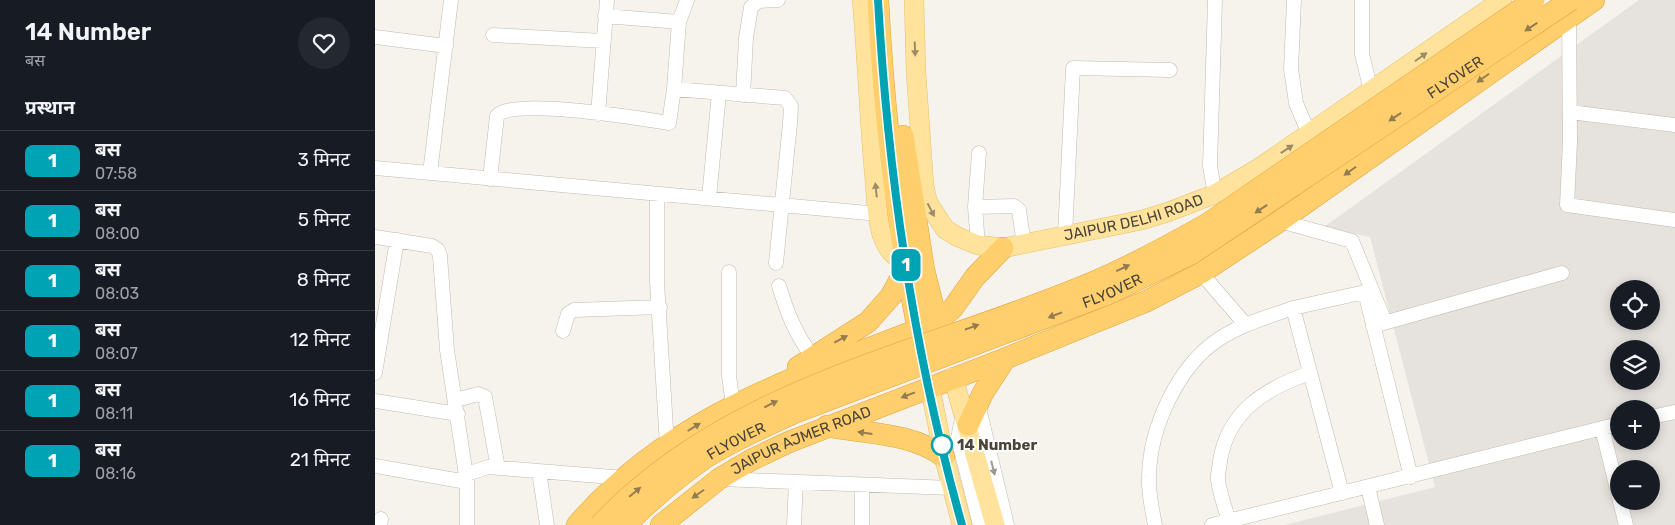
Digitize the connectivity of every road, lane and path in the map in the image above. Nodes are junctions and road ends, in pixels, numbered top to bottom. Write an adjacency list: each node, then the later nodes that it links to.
1 (451, 0): 21 (street)
2 (607, 0): 16 (street)
3 (687, 0): 17 (street)
4 (778, 0): 26 (street)
5 (862, 0): 40 (main road, one-way to 5)
6 (878, 0): 49 (highway)
7 (891, 0): 59 (highway)
8 (913, 0): 46 (main road, JAIPUR DELHI ROAD, one-way to 46)
9 (1215, 0): 36 (street)
10 (1294, 0): 30 (street)
11 (1362, 0): 24 (street)
12 (1501, 0): 24 (main road, JAIPUR DELHI ROAD, one-way to 12)
13 (1534, 0): 98 (highway, FLYOVER, one-way to 13, bridge)
14 (1594, 0): 15 (highway)
15 (1570, 9): 27 (street); 41 (highway, JAIPUR AJMER ROAD, one-way to 41); 99 (highway, FLYOVER, one-way to 99, bridge)
16 (605, 16): 17 (street); 20 (street)
17 (679, 22): 23 (street)
18 (493, 35): 20 (street)
19 (375, 37): 21 (street)
20 (603, 41): 28 (street)
21 (446, 46): 33 (street)
22 (1170, 70): 43 (street)
23 (674, 89): 25 (street); 28 (street)
24 (1371, 91): 30 (main road, JAIPUR DELHI ROAD)
25 (719, 93): 26 (street); 37 (street)
26 (743, 95): 38 (street)
27 (1570, 112): 29 (street); 42 (street)
28 (598, 114): 34 (street)
29 (1675, 125)
30 (1309, 134): 36 (main road, JAIPUR DELHI ROAD, one-way to 30)
31 (979, 153): 39 (street)
32 (375, 168): 33 (street)
33 (430, 173): 34 (street)
34 (490, 179): 35 (street)
35 (657, 194): 37 (street); 55 (street)
36 (1215, 194): 43 (main road, JAIPUR DELHI ROAD)
37 (709, 198): 38 (street)
38 (782, 205): 40 (street); 50 (street)
39 (975, 208): 46 (street); 47 (street)
40 (879, 214): 49 (main road)
41 (1280, 220): 52 (highway, JAIPUR AJMER ROAD); 57 (street)
42 (1675, 220)
43 (1065, 236): 47 (main road, JAIPUR DELHI ROAD)
44 (375, 238): 45 (street)
45 (397, 240): 63 (street); 70 (street)
46 (978, 244): 48 (main road, JAIPUR DELHI ROAD)
47 (1024, 244): 48 (main road, JAIPUR DELHI ROAD)
48 (1003, 248): 59 (highway)
49 (905, 259): 59 (highway); 61 (highway, one-way to 49)
50 (776, 263)
51 (729, 272): 69 (street)
52 (1201, 273): 58 (street); 62 (highway, JAIPUR AJMER ROAD)
53 (1562, 273): 57 (street)
54 (779, 286): 61 (street)
55 (660, 307): 60 (street); 78 (street)
56 (1293, 308): 57 (street); 58 (street); 64 (street)
57 (1379, 324): 84 (street)
58 (1246, 325): 107 (street)
59 (927, 326): 65 (highway); 66 (highway); 67 (highway)
60 (563, 331)
61 (813, 357): 66 (highway)
62 (1005, 359): 65 (highway, JAIPUR AJMER ROAD); 74 (highway)
63 (375, 373)
64 (1310, 373): 92 (street); 94 (street)
65 (953, 377): 67 (highway, JAIPUR AJMER ROAD); 74 (main road)
66 (771, 386): 69 (highway)
67 (930, 387): 73 (main road); 75 (highway, JAIPUR AJMER ROAD, one-way to 75)
68 (375, 401): 70 (street)
69 (733, 405): 78 (highway, one-way to 69)
70 (457, 407): 82 (street); 85 (street)
71 (1675, 412): 72 (street)
72 (1660, 415)
73 (936, 418): 74 (street); 79 (main road)
74 (967, 419): 104 (street); 105 (main road); 106 (street, one-way to 106)
75 (826, 426): 79 (highway, one-way to 75); 87 (highway, JAIPUR AJMER ROAD)
76 (1610, 426): 77 (street)
77 (1602, 428): 80 (street); 84 (street)
78 (667, 444): 86 (highway)
79 (944, 457): 91 (main road)
80 (1610, 460)
81 (375, 466): 85 (street)
82 (498, 468): 83 (street); 85 (street)
83 (539, 471): 86 (street); 96 (street)
84 (1411, 477): 90 (street)
85 (467, 478): 95 (street)
86 (625, 478): 97 (highway)
87 (719, 479): 88 (street); 100 (highway, JAIPUR AJMER ROAD, one-way to 100)
88 (796, 482): 89 (street); 101 (street)
89 (862, 485): 91 (street); 102 (street)
90 (1368, 487): 92 (street); 109 (street)
91 (952, 488): 103 (main road)
92 (1342, 493): 94 (street)
93 (1622, 510): 110 (street)
94 (1229, 521): 108 (street)
95 (467, 525)
96 (547, 525)
97 (577, 525)
98 (600, 525)
99 (625, 525)
100 (661, 525)
101 (794, 525)
102 (861, 525)
103 (962, 525)
104 (980, 525)
105 (995, 525)
106 (1007, 525)
107 (1155, 525)
108 (1212, 525)
109 (1377, 525)
110 (1625, 525)

